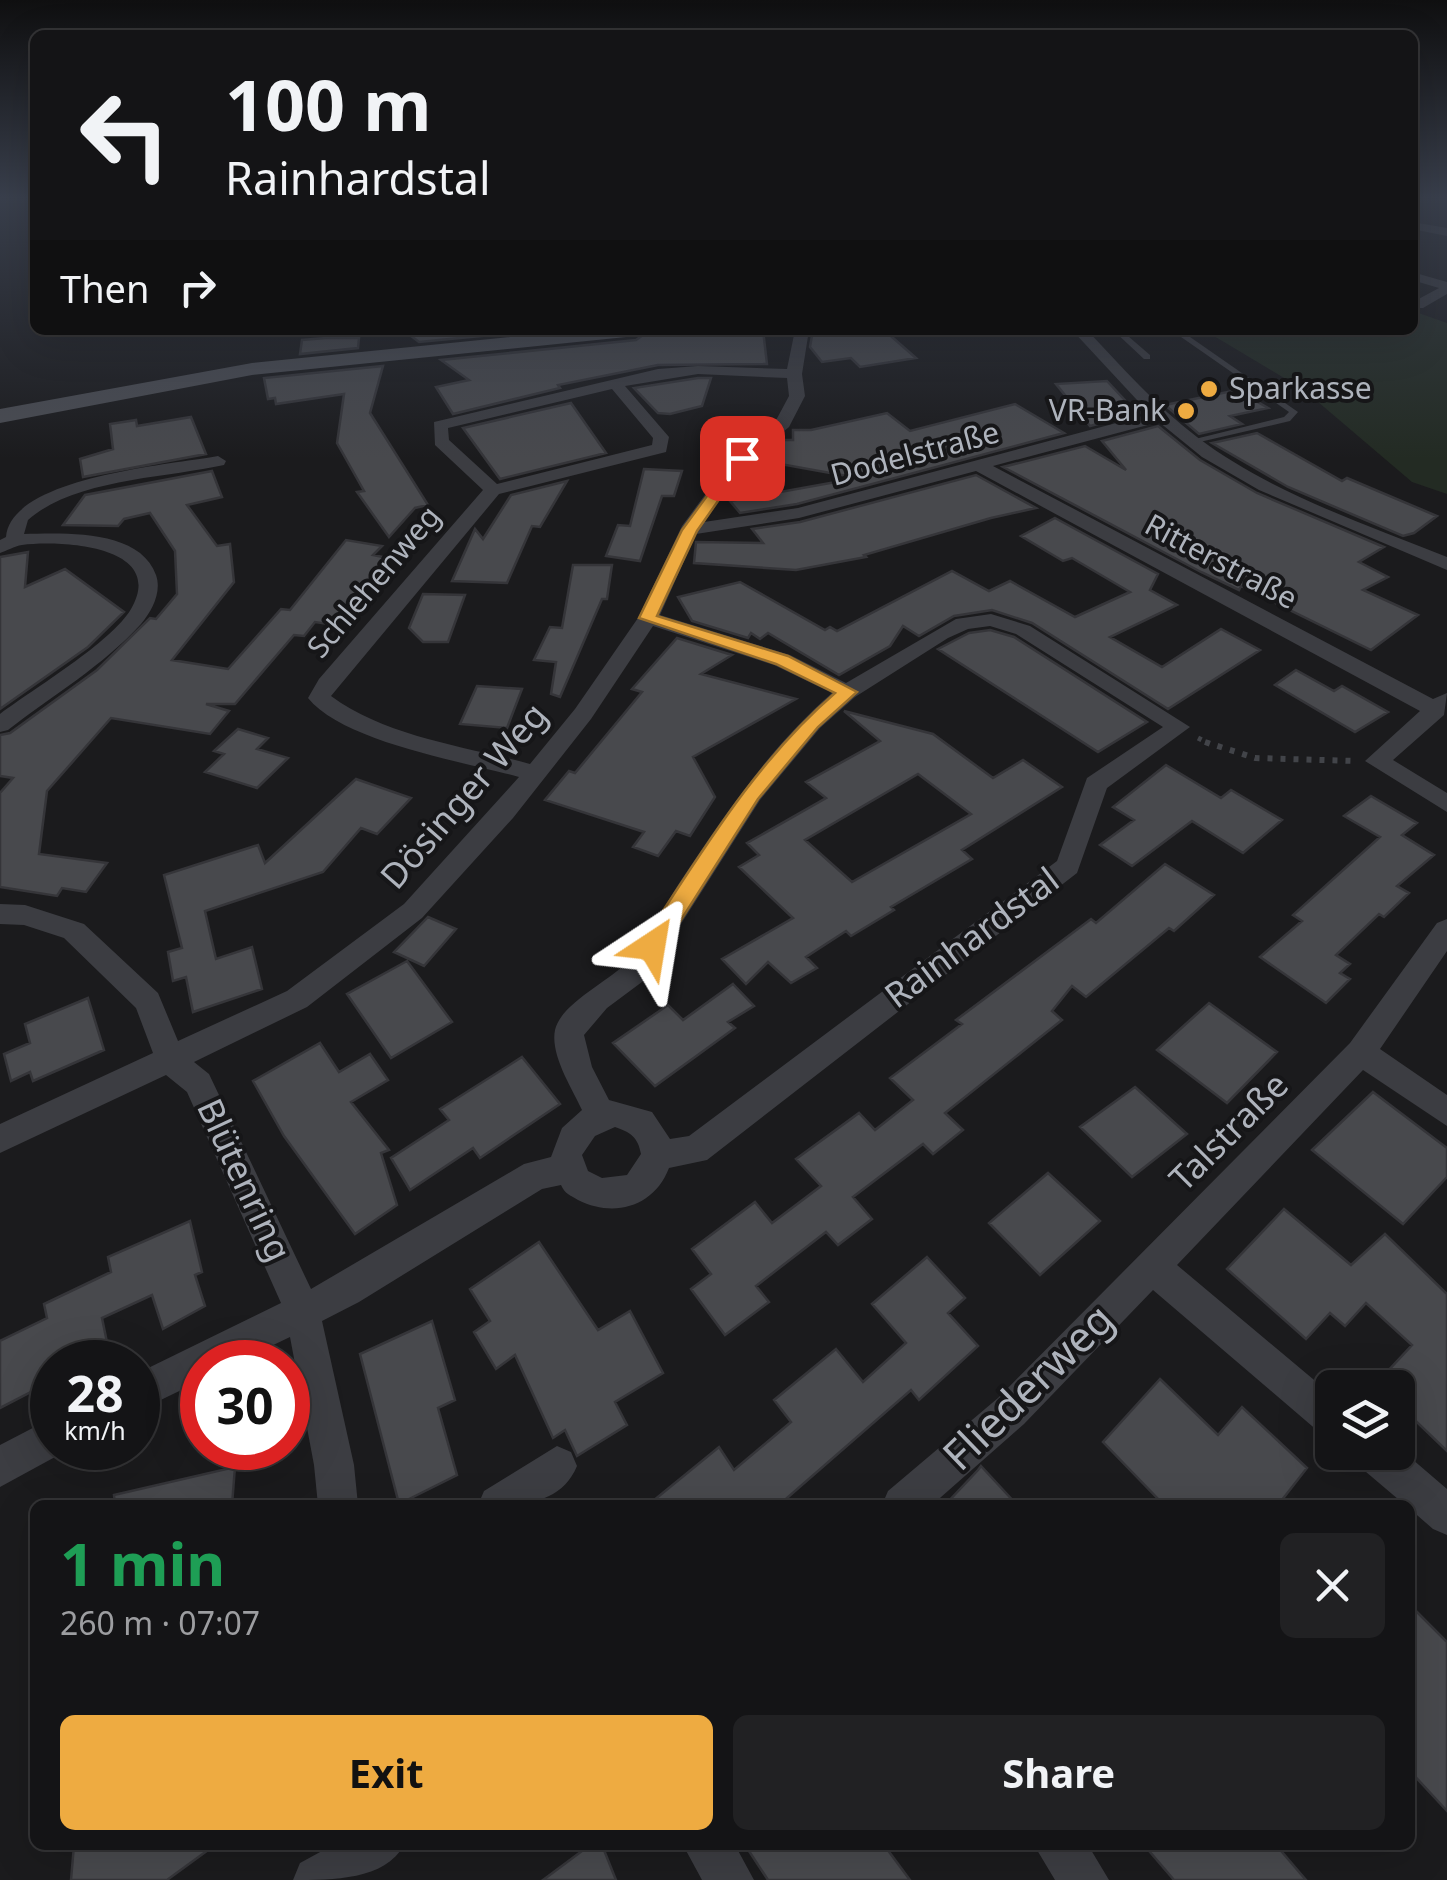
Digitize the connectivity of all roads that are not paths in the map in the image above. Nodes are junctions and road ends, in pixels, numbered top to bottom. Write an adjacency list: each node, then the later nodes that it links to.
1 (1447, 288): 2 (street)
2 (1418, 304)
3 (587, 335): 11 (main road)
4 (801, 335): 9 (street, Dösinger Weg)
5 (1084, 335): 12 (street)
6 (1123, 335): 8 (lane)
7 (1182, 335): 13 (lane)
8 (1148, 357)
9 (794, 374): 10 (street); 17 (street, Dösinger Weg)
10 (615, 384): 16 (street); 16 (street)
11 (0, 416)
12 (1162, 416): 13 (street); 15 (street, Dodelstraße)
13 (1194, 442): 19 (street)
14 (218, 461): 18 (street)
15 (978, 465): 17 (street, Dodelstraße); 22 (street, Ritterstraße)
16 (493, 490): 24 (street, Schlehenweg)
17 (689, 530): 20 (street, Dösinger Weg)
18 (7, 544): 23 (street)
19 (1447, 564)
20 (648, 618): 21 (street); 24 (street, Dösinger Weg)
21 (848, 692): 31 (street); 33 (street, Rainhardstal)
22 (1441, 704): 25 (street)
23 (0, 725)
24 (535, 773): 29 (street, Dösinger Weg)
25 (1447, 804)
26 (0, 914): 29 (street)
27 (1447, 930): 28 (street, Talstraße)
28 (1360, 1052): 30 (street); 35 (street, Talstraße)
29 (171, 1061): 32 (street, Dösinger Weg); 36 (street, Blütenring)
30 (1447, 1112)
31 (601, 1115): 33 (street); 34 (street)
32 (0, 1139)
33 (658, 1154): 34 (street)
34 (568, 1169): 36 (street)
35 (1150, 1265): 38 (street); 45 (street, Fliederweg)
36 (302, 1309): 37 (street); 43 (street, Blütenring)
37 (160, 1381)
38 (1315, 1404)
39 (30, 1450): 41 (street)
40 (557, 1466): 44 (street)
41 (0, 1467)
42 (1394, 1470): 46 (street)
43 (338, 1500)
44 (506, 1500)
45 (908, 1500)
46 (1447, 1515)
47 (710, 1850): 51 (street)
48 (1062, 1850): 52 (street)
49 (366, 1857): 50 (street)
50 (317, 1880)
51 (730, 1880)
52 (1085, 1880)

